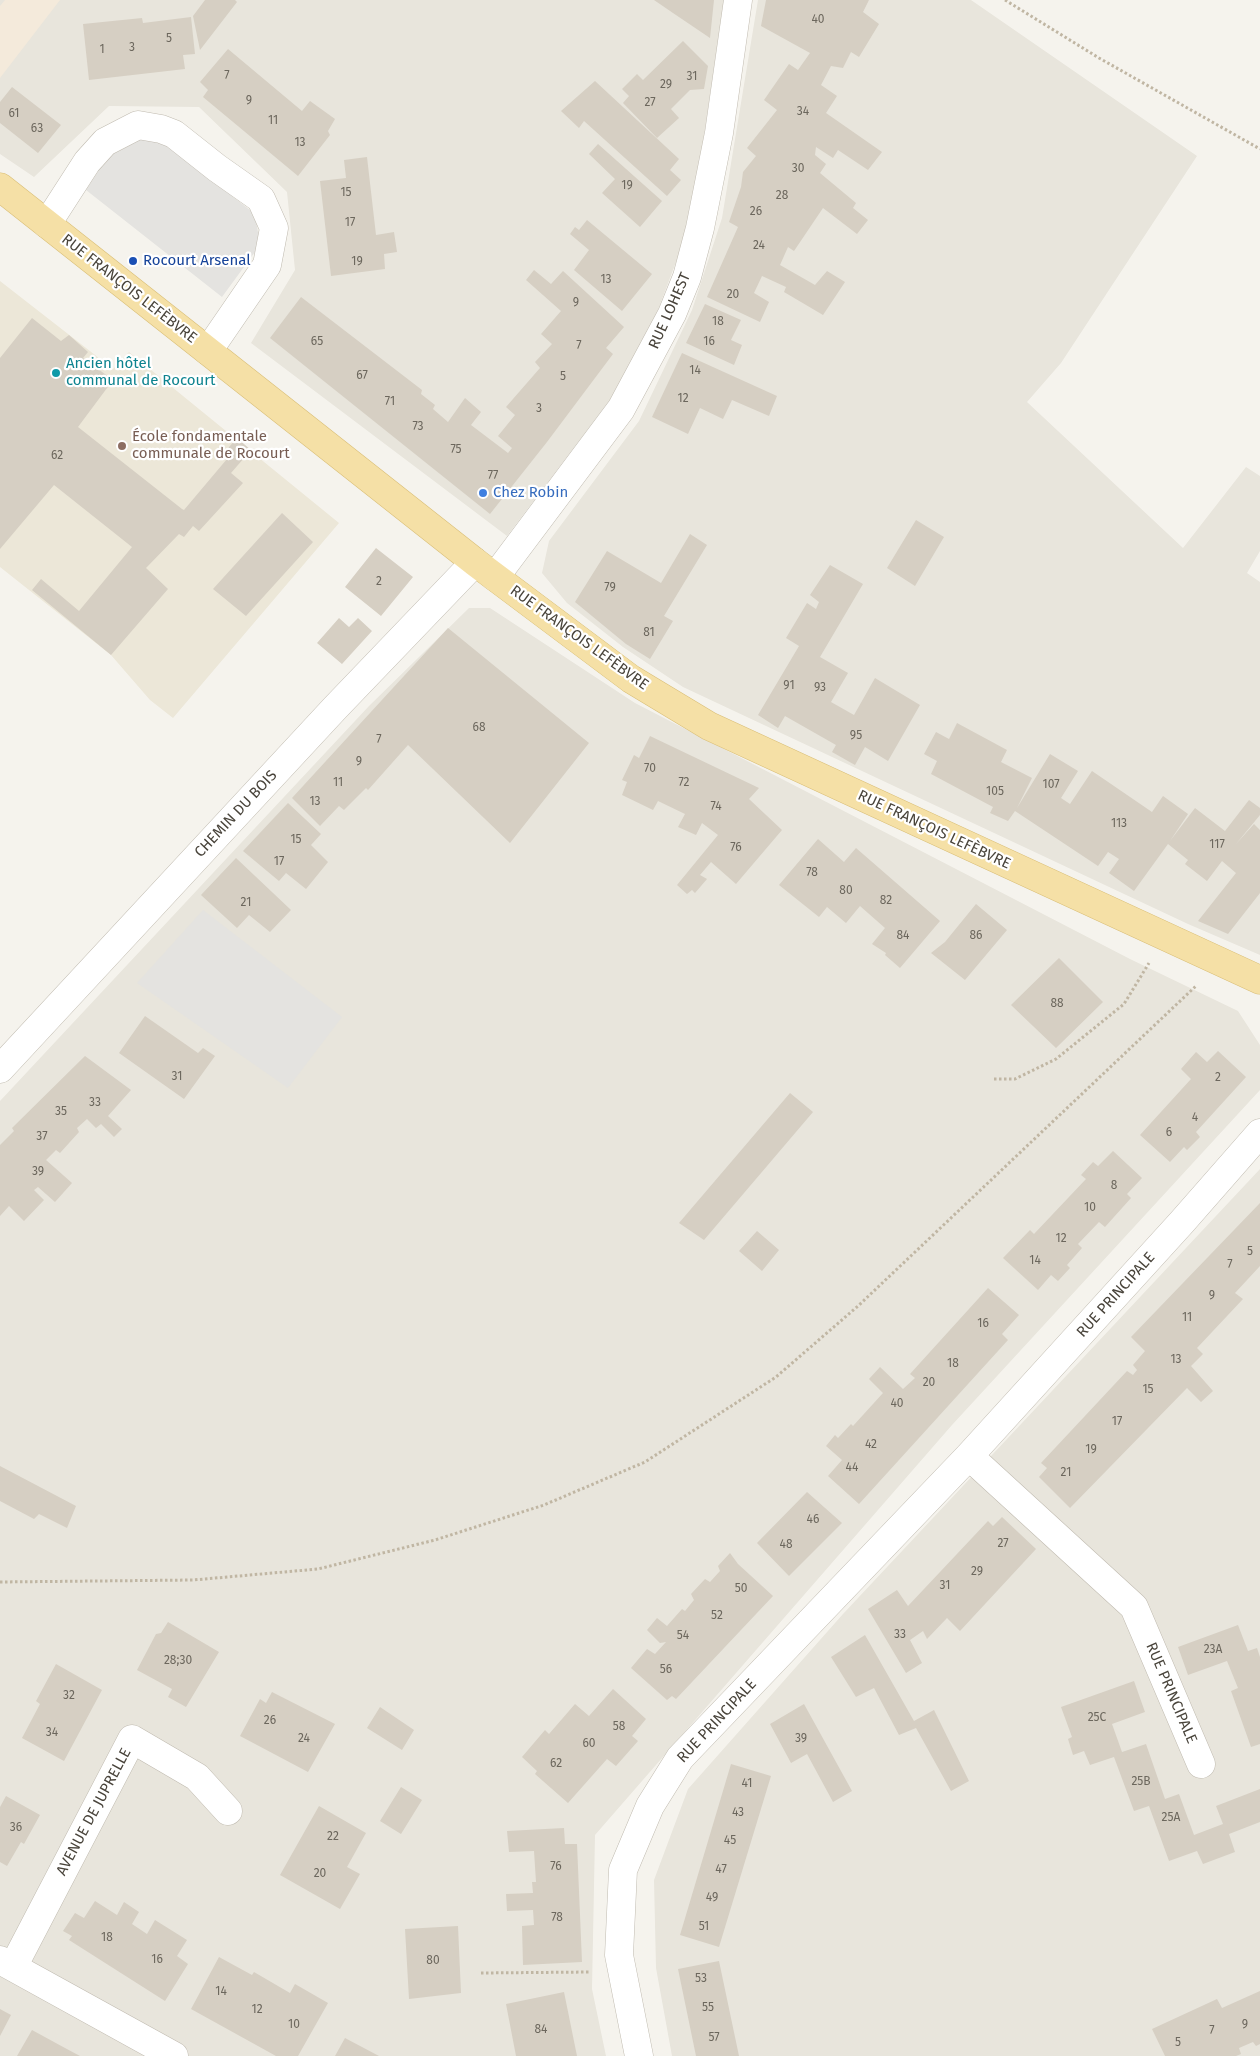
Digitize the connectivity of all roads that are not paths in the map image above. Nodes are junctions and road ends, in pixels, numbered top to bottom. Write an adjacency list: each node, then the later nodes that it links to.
1 (738, 0): 5 (street, RUE LOHEST)
2 (0, 187): 3 (main road, RUE FRANÇOIS LEFÈBVRE)
3 (47, 224): 4 (main road, RUE FRANÇOIS LEFÈBVRE); 4 (street)
4 (208, 351): 5 (main road, RUE FRANÇOIS LEFÈBVRE)
5 (485, 570): 6 (main road, RUE FRANÇOIS LEFÈBVRE); 7 (street, CHEMIN DU BOIS)
6 (1260, 980)
7 (0, 1069)
8 (1260, 1132): 9 (street, RUE PRINCIPALE)
9 (969, 1456): 10 (street, RUE PRINCIPALE); 14 (street, RUE PRINCIPALE)
10 (1201, 1764)
11 (228, 1811): 12 (street, AVENUE DE JUPRELLE)
12 (6, 1964): 13 (street, AVENUE DE JUPRELLE)
13 (174, 2056)
14 (639, 2056)

